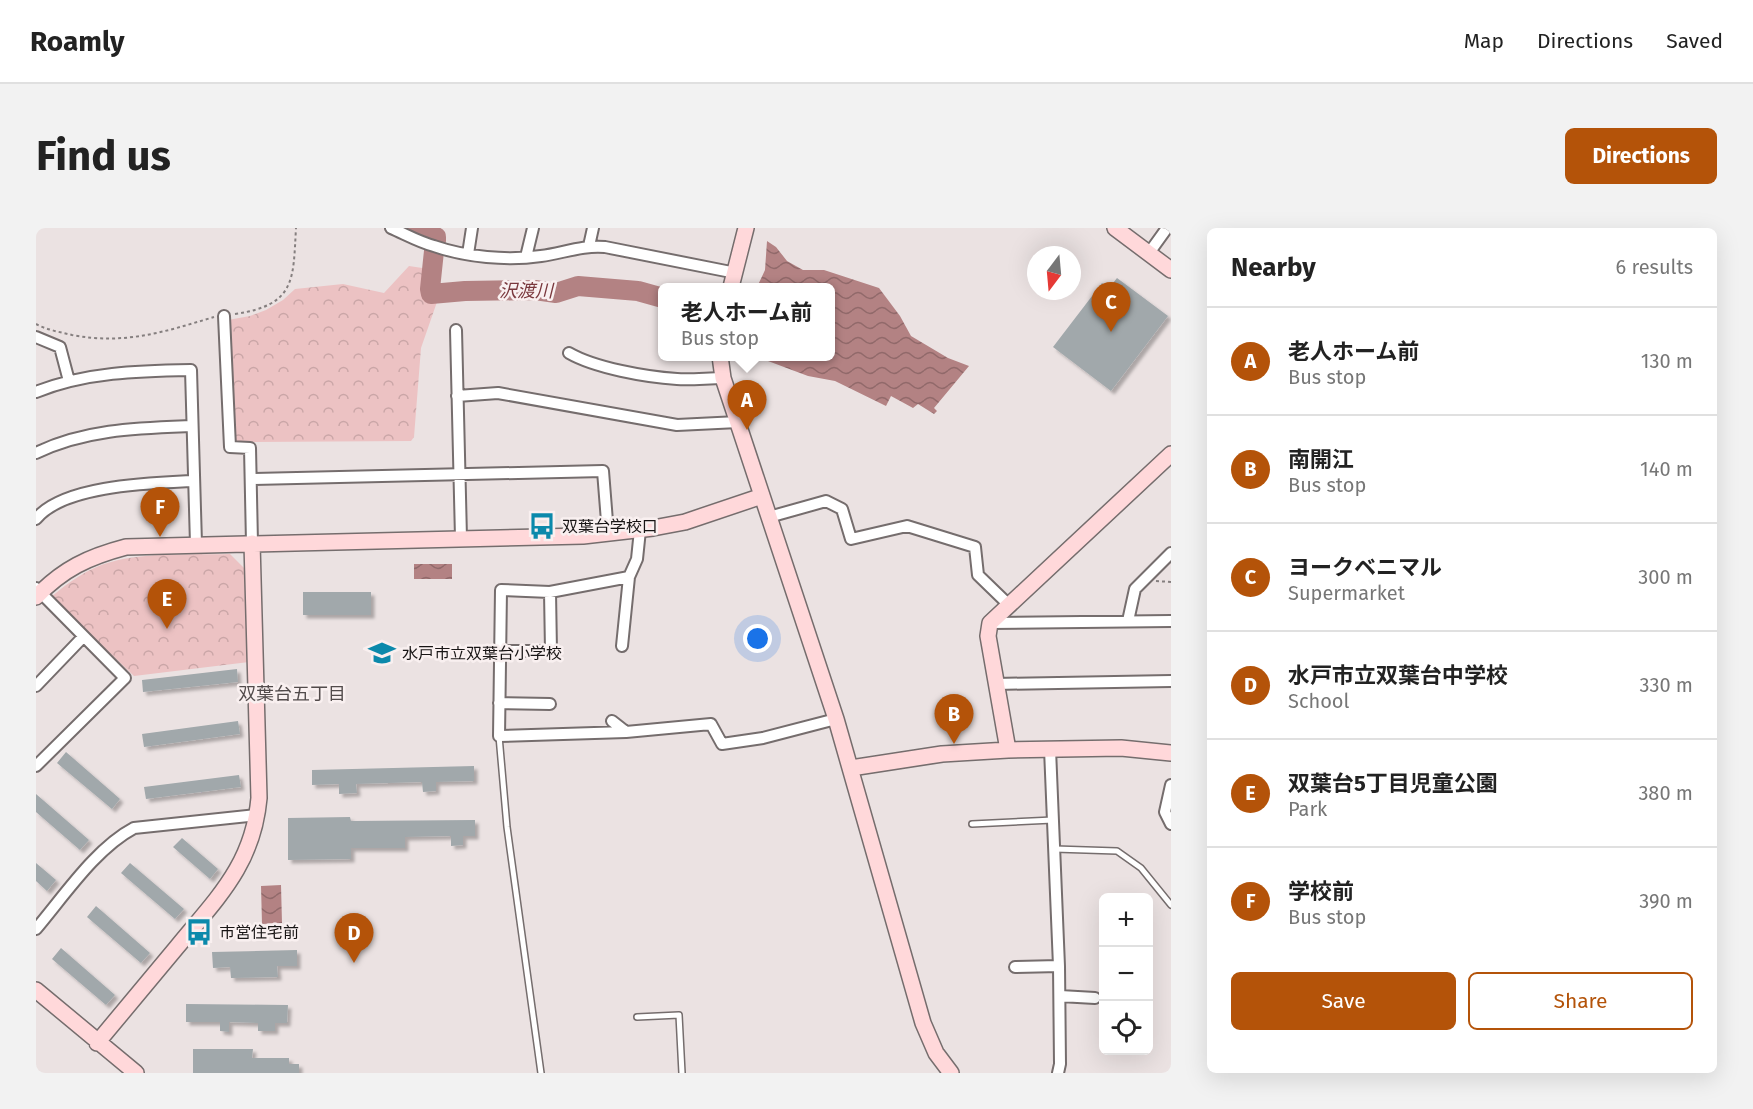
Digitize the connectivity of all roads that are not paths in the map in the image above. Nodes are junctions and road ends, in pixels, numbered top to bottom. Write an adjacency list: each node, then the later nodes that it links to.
1 (391, 228): 10 (street)
2 (472, 228): 10 (street)
3 (533, 228): 11 (street)
4 (593, 228): 8 (street)
5 (746, 228): 13 (street)
6 (1115, 228): 9 (street)
7 (1167, 228): 9 (street)
8 (590, 246): 11 (street); 13 (street)
9 (1149, 253): 12 (street)
10 (468, 254): 11 (street)
11 (526, 257)
12 (1171, 270)
13 (733, 280)
14 (224, 316): 28 (street)
15 (456, 330): 22 (street)
16 (36, 337): 20 (street)
17 (569, 353): 19 (street)
18 (721, 361): 19 (street)
19 (723, 378): 23 (street)
20 (69, 381): 21 (street); 24 (street)
21 (36, 392)
22 (457, 396): 23 (street); 27 (street)
23 (738, 422): 30 (street)
24 (192, 426): 25 (street); 29 (street)
25 (36, 453)
26 (1171, 454): 42 (street)
27 (459, 473): 28 (street); 34 (street); 35 (street)
28 (251, 479): 36 (street)
29 (194, 481): 31 (street); 37 (street)
30 (762, 496): 32 (street); 33 (street)
31 (37, 514)
32 (769, 517): 42 (street); 54 (street)
33 (640, 530): 34 (street); 39 (street)
34 (608, 534): 35 (street)
35 (460, 538): 36 (street)
36 (252, 543): 37 (street); 64 (street)
37 (195, 544): 40 (street)
38 (1171, 553): 43 (street)
39 (629, 578): 41 (street); 47 (street)
40 (38, 592): 46 (street)
41 (549, 592): 48 (street); 48 (street)
42 (1010, 605): 45 (street)
43 (1128, 621): 44 (street); 45 (street)
44 (1171, 621)
45 (990, 623): 50 (street)
46 (83, 637): 51 (street); 61 (street)
47 (622, 646)
48 (500, 651): 52 (street)
49 (1171, 681): 50 (street)
50 (996, 684): 59 (street)
51 (36, 686)
52 (499, 703): 53 (street); 57 (street)
53 (550, 704)
54 (836, 719): 56 (street); 62 (street)
55 (612, 722): 56 (street)
56 (626, 732): 57 (street)
57 (499, 736): 79 (lane)
58 (1050, 749): 59 (street); 60 (street); 65 (street)
59 (1008, 750): 62 (street)
60 (1171, 753)
61 (36, 766)
62 (851, 768): 81 (street)
63 (1171, 784): 67 (street)
64 (257, 815): 70 (street); 77 (street)
65 (1053, 820): 66 (lane); 68 (street)
66 (972, 824)
67 (1171, 824)
68 (1054, 849): 69 (lane); 71 (street)
69 (1171, 905)
70 (36, 929)
71 (1059, 966): 72 (street); 74 (street)
72 (1015, 967)
73 (36, 990): 77 (street)
74 (1060, 996): 75 (street); 82 (street)
75 (1095, 998)
76 (637, 1017): 80 (lane)
77 (97, 1043): 78 (street)
78 (136, 1073)
79 (541, 1073)
80 (682, 1073)
81 (951, 1073)
82 (1058, 1073)

